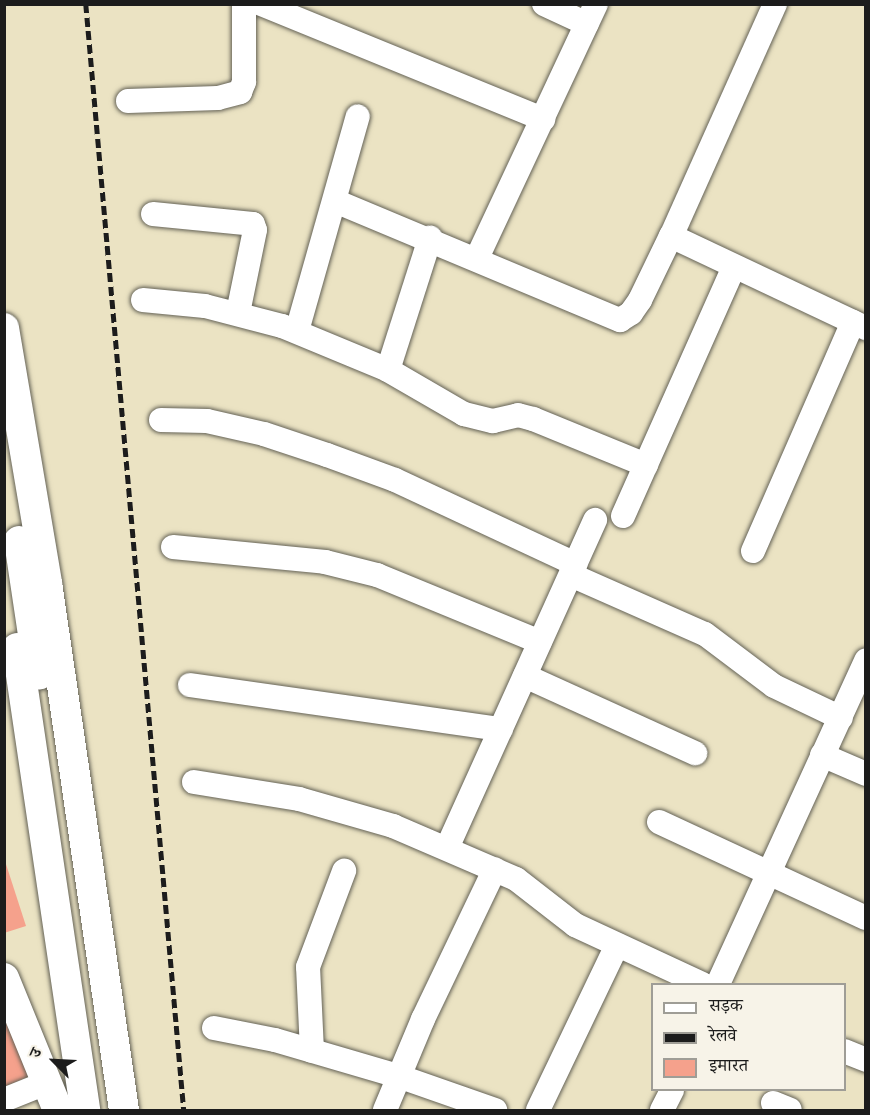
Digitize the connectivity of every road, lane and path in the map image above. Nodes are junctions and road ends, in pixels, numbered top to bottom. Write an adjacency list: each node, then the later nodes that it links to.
1 (244, 4): 6 (street)
2 (261, 4): 8 (street)
3 (544, 4): 5 (street)
4 (775, 4): 11 (street)
5 (592, 14): 8 (street)
6 (128, 101)
7 (358, 116): 9 (street)
8 (543, 119): 13 (street)
9 (335, 201): 12 (street); 19 (street)
10 (153, 214): 16 (street)
11 (671, 236): 13 (street); 14 (street)
12 (430, 238): 13 (street); 20 (street)
13 (477, 258)
14 (734, 267): 17 (street); 23 (street)
15 (143, 300): 16 (street)
16 (238, 313): 19 (street)
17 (859, 325): 27 (street)
18 (4, 328): 61 (street)
19 (297, 332): 20 (street)
20 (388, 370): 23 (street)
21 (160, 420): 29 (street)
22 (4, 441): 60 (street)
23 (646, 465): 24 (street)
24 (623, 516)
25 (595, 520): 29 (street)
26 (173, 547): 30 (street)
27 (753, 551)
28 (4, 564): 59 (street)
29 (573, 569): 30 (street); 34 (street)
30 (540, 642): 32 (street)
31 (866, 660): 34 (street)
32 (525, 676): 35 (street); 36 (street)
33 (190, 685): 35 (street)
34 (841, 718): 37 (street)
35 (501, 729): 41 (street)
36 (695, 753)
37 (822, 755): 38 (street); 44 (street)
38 (866, 774)
39 (194, 782): 41 (street)
40 (659, 822): 44 (street)
41 (447, 848): 42 (street)
42 (495, 869): 46 (street); 54 (street)
43 (344, 871): 51 (street)
44 (769, 873): 45 (street); 49 (street)
45 (866, 918)
46 (617, 945): 48 (street); 64 (street)
47 (4, 978): 55 (street)
48 (700, 983)
49 (718, 983)
50 (214, 1028): 51 (street)
51 (312, 1051): 54 (street)
52 (846, 1052): 53 (street)
53 (866, 1060)
54 (398, 1076): 62 (street); 63 (street)
55 (46, 1083): 57 (street); 58 (street)
56 (671, 1091): 65 (street)
57 (4, 1100)
58 (58, 1110)
59 (86, 1110)
60 (106, 1110)
61 (124, 1110)
62 (385, 1110)
63 (495, 1110)
64 (538, 1110)
65 (662, 1110)

